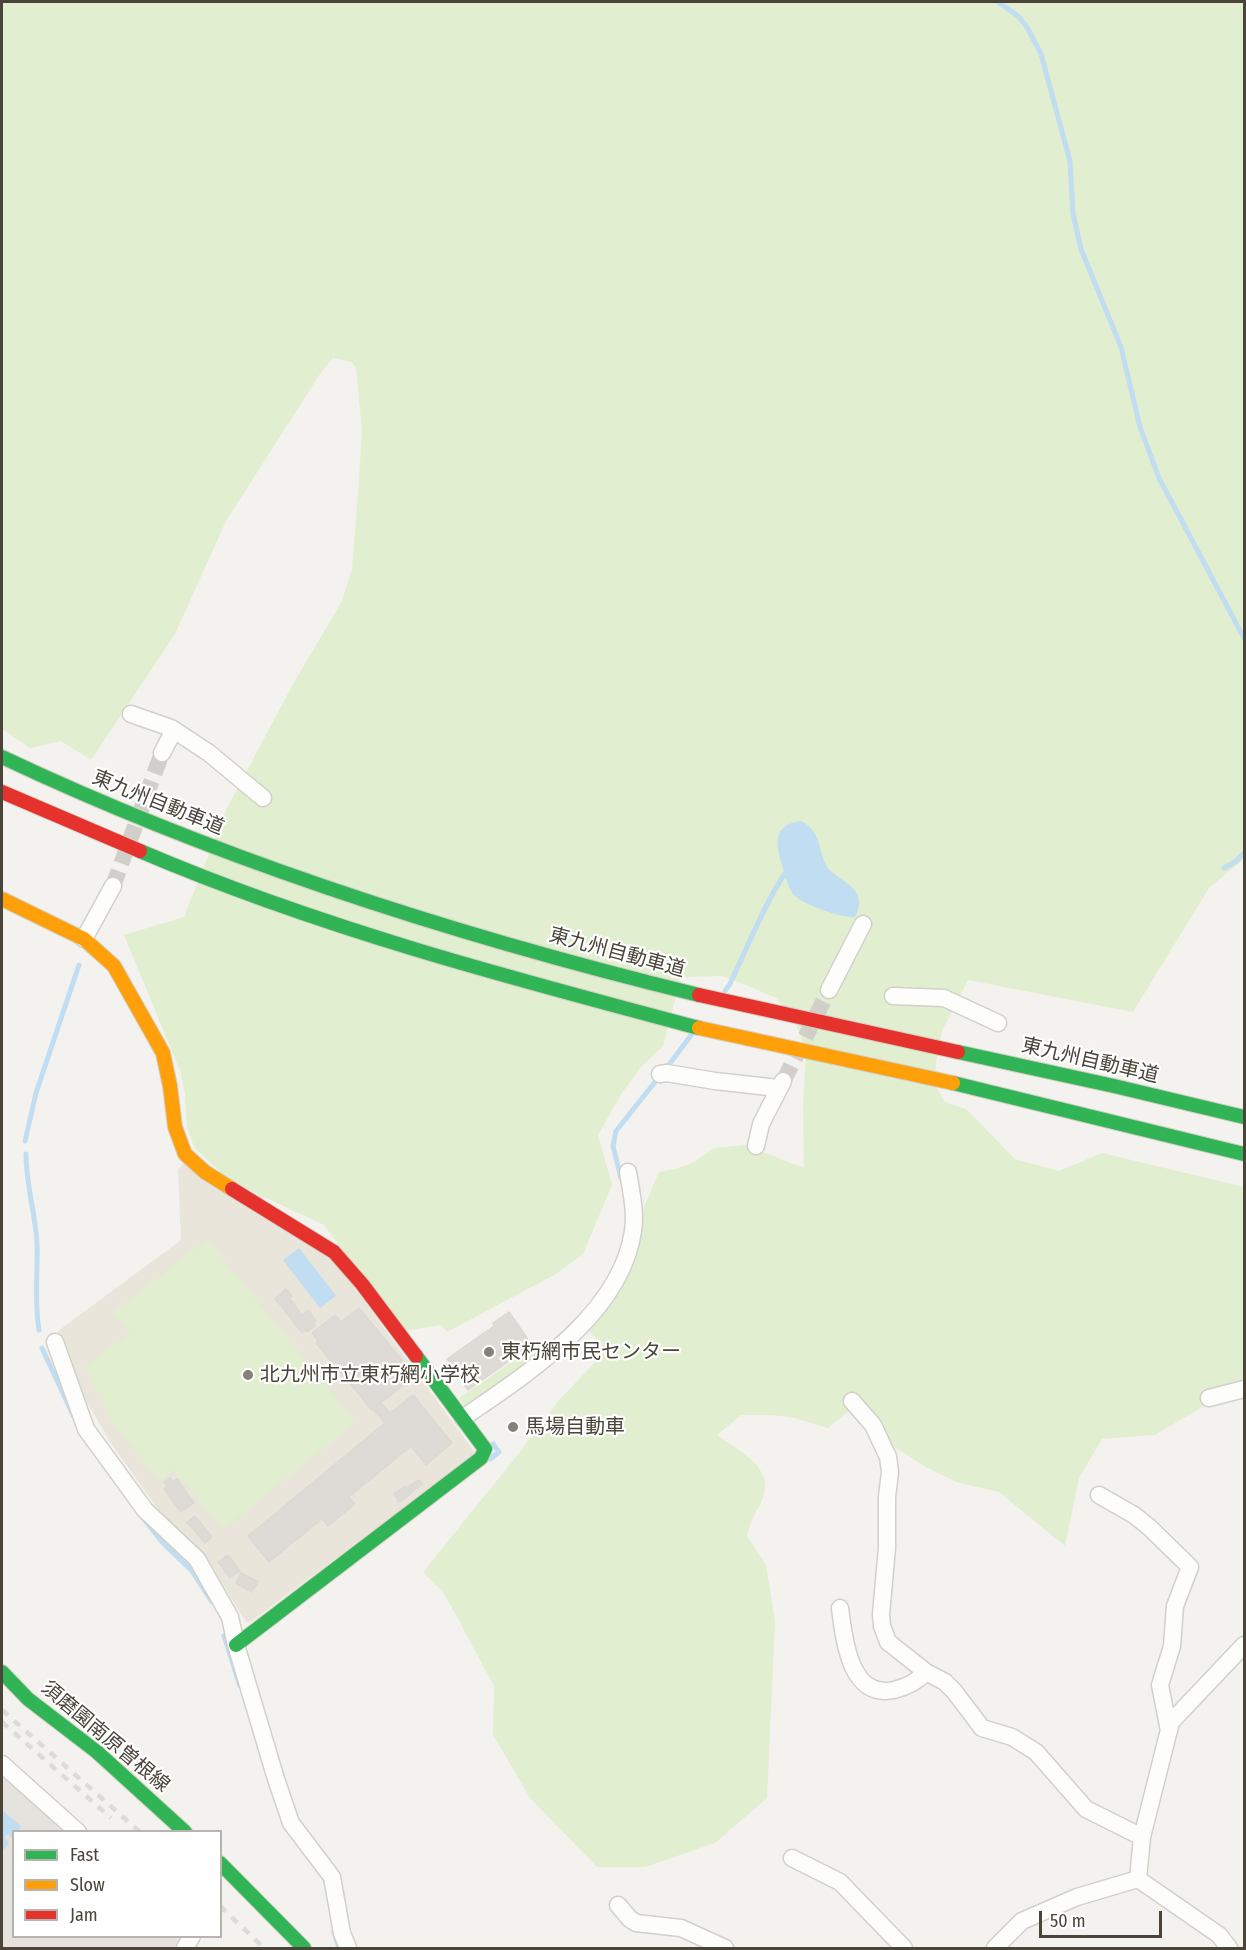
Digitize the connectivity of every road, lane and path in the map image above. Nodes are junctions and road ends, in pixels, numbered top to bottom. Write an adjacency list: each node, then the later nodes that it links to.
1 (131, 714): 2 (street)
2 (174, 730): 3 (street); 6 (street)
3 (162, 753)
4 (2, 757): 15 (main road, 東九州自動車道)
5 (2, 792): 17 (main road)
6 (263, 798)
7 (113, 886): 10 (street)
8 (2, 899): 10 (main road)
9 (862, 924): 11 (street)
10 (84, 939): 23 (main road)
11 (829, 990)
12 (893, 996): 13 (street)
13 (998, 1023)
14 (660, 1074): 16 (street)
15 (1245, 1118)
16 (756, 1146)
17 (1245, 1154)
18 (628, 1172): 23 (street)
19 (55, 1342): 26 (street)
20 (1245, 1389): 21 (street)
21 (1209, 1398)
22 (852, 1401): 29 (street)
23 (463, 1418): 26 (main road)
24 (1099, 1495): 30 (street)
25 (840, 1608): 29 (street)
26 (236, 1645): 40 (street)
27 (1245, 1645): 30 (street)
28 (2, 1672): 33 (main road, 須磨園南原曽根線)
29 (926, 1672): 34 (street)
30 (1169, 1731): 34 (street)
31 (2, 1764): 32 (street)
32 (76, 1830)
33 (183, 1830)
34 (1142, 1837): 37 (street)
35 (792, 1858): 42 (street)
36 (222, 1865): 39 (main road)
37 (1138, 1880): 43 (street); 44 (street)
38 (618, 1905): 41 (street)
39 (304, 1948)
40 (348, 1948)
41 (725, 1948)
42 (904, 1948)
43 (995, 1948)
44 (1229, 1948)

